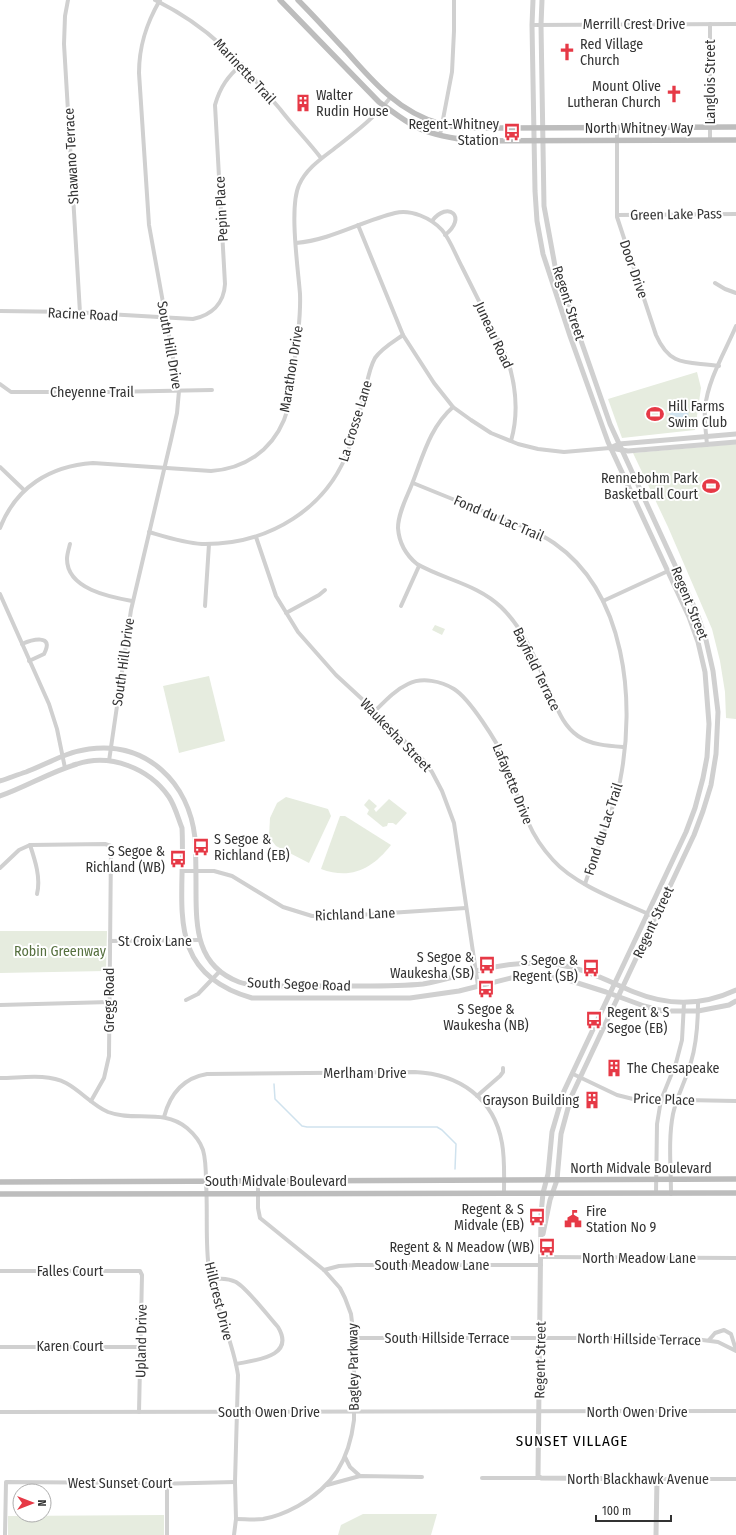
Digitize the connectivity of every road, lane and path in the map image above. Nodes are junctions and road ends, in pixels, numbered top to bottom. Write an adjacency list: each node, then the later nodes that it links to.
1 (68, 0): 37 (street, Shawano Terrace)
2 (280, 0): 14 (main road, North Whitney Way)
3 (298, 0): 13 (main road, North Whitney Way)
4 (454, 0): 15 (street)
5 (533, 0): 11 (street, Regent Street)
6 (542, 0): 8 (street, Regent Street)
7 (158, 1): 12 (street, Marinette Trail); 38 (street, South Hill Drive)
8 (541, 24): 9 (street, Merrill Crest Drive); 11 (street, Merrill Crest Drive); 16 (street, Regent Street)
9 (710, 24): 10 (street, Merrill Crest Drive); 18 (street, Langlois Street)
10 (736, 24)
11 (532, 25): 20 (street, Regent Street)
12 (242, 64): 27 (street, Marinette Trail); 38 (street, Pepin Place)
13 (390, 98): 14 (street, Marathon Drive); 15 (main road, North Whitney Way)
14 (384, 106): 21 (main road, North Whitney Way); 27 (street, Marathon Drive)
15 (442, 124): 20 (main road, North Whitney Way); 21 (street)
16 (543, 127): 17 (main road, North Whitney Way); 20 (main road, North Whitney Way); 23 (street, Regent Street)
17 (616, 127): 18 (main road, North Whitney Way); 24 (street, Door Drive)
18 (710, 127): 19 (main road, North Whitney Way); 25 (street, Langlois Street)
19 (736, 127)
20 (534, 128): 22 (street, Regent Street)
21 (440, 135): 22 (main road, North Whitney Way)
22 (534, 140): 23 (main road, North Whitney Way); 52 (street, Regent Street)
23 (543, 140): 24 (main road, North Whitney Way); 50 (street, Regent Street)
24 (616, 140): 25 (main road, North Whitney Way); 29 (street, Door Drive)
25 (710, 140): 26 (main road, North Whitney Way)
26 (736, 140)
27 (321, 158): 33 (street, Marathon Drive)
28 (736, 214): 29 (street, Green Lake Pass)
29 (616, 215): 41 (street, Door Drive)
30 (432, 221): 31 (street, Juneau Road); 32 (street, Juneau Road); 32 (street)
31 (358, 225): 33 (street, Juneau Road); 40 (street)
32 (446, 235): 48 (street, Juneau Road)
33 (296, 243): 55 (street, Marathon Drive)
34 (715, 283): 35 (street)
35 (736, 293)
36 (0, 311): 37 (street, Racine Road)
37 (80, 313): 38 (street, Racine Road)
38 (165, 317): 44 (street, South Hill Drive)
39 (736, 326): 41 (street)
40 (403, 335): 45 (street); 60 (street, La Crosse Lane)
41 (719, 366): 47 (street)
42 (0, 384): 44 (street, Cheyenne Trail)
43 (212, 390): 44 (street, Cheyenne Trail)
44 (179, 391): 55 (street, South Hill Drive)
45 (453, 406): 48 (street); 56 (street, Bayfield Terrace)
46 (736, 434): 47 (street)
47 (706, 436): 50 (street); 51 (street)
48 (511, 441): 52 (street)
49 (736, 442): 51 (street)
50 (619, 444): 52 (street); 53 (street, Regent Street)
51 (707, 445): 53 (street)
52 (610, 448): 53 (street); 65 (street, Regent Street)
53 (622, 451): 64 (street, Regent Street)
54 (0, 467): 57 (street)
55 (165, 468): 57 (street, Marathon Drive); 59 (street, South Hill Drive)
56 (413, 482): 63 (street, Bayfield Terrace); 69 (street, Fond du Lac Trail)
57 (24, 490): 58 (street, Marathon Drive)
58 (0, 528)
59 (149, 532): 62 (street, La Crosse Lane); 68 (street, South Hill Drive)
60 (256, 537): 62 (street, La Crosse Lane); 72 (street, Waukesha Street)
61 (70, 544): 68 (street)
62 (209, 544): 70 (street)
63 (419, 566): 71 (street); 76 (street, Bayfield Terrace)
64 (675, 567): 65 (street); 91 (street, Regent Street)
65 (668, 570): 69 (street); 90 (street, Regent Street)
66 (325, 590): 72 (street)
67 (0, 594): 73 (street)
68 (132, 601): 77 (street, South Hill Drive)
69 (604, 601): 76 (street, Fond du Lac Trail)
70 (205, 606)
71 (401, 606)
72 (286, 613): 75 (street, Waukesha Street)
73 (22, 644): 74 (street); 74 (street)
74 (29, 661): 78 (street)
75 (375, 711): 87 (street, Lafayette Drive); 89 (street, Waukesha Street)
76 (624, 747): 87 (street, Fond du Lac Trail)
77 (111, 748): 78 (street, South Segoe Road); 79 (street, South Hill Drive); 85 (street, South Segoe Road)
78 (62, 756): 80 (street); 81 (street, South Segoe Road)
79 (109, 761): 80 (street, South Segoe Road); 86 (street, South Segoe Road)
80 (64, 768): 82 (street, South Segoe Road)
81 (0, 781)
82 (0, 796)
83 (30, 845): 84 (street); 88 (street); 93 (street, Gregg Road)
84 (0, 868)
85 (196, 870): 86 (street, Richland Lane); 89 (street, Richland Lane); 92 (street, South Segoe Road)
86 (183, 871): 94 (street, South Segoe Road)
87 (585, 884): 90 (street, Lafayette Drive)
88 (37, 894)
89 (466, 908): 95 (street, Waukesha Street)
90 (647, 914): 91 (street, Lafayette Drive); 98 (street, Regent Street)
91 (655, 917): 100 (street, Regent Street)
92 (199, 940): 94 (street, St Croix Lane); 96 (street, South Segoe Road)
93 (110, 941): 94 (street, St Croix Lane); 106 (street, Gregg Road)
94 (186, 941): 97 (street, South Segoe Road)
95 (476, 971): 96 (street, South Segoe Road); 98 (street, South Segoe Road); 99 (street, Waukesha Street)
96 (220, 972): 97 (street)
97 (212, 980): 99 (street, South Segoe Road); 104 (street)
98 (615, 983): 100 (street, South Segoe Road); 102 (street, Regent Street)
99 (478, 986): 102 (street, South Segoe Road)
100 (623, 986): 103 (street, Regent Street); 108 (street, South Segoe Road)
101 (736, 990): 107 (street, South Segoe Road)
102 (610, 993): 103 (street, South Segoe Road); 113 (street, Regent Street)
103 (618, 996): 111 (street, South Segoe Road); 114 (street, Regent Street)
104 (186, 1000)
105 (736, 1001): 110 (street, South Segoe Road)
106 (110, 1002): 109 (street); 120 (street, Gregg Road)
107 (698, 1002): 108 (street, South Segoe Road); 110 (street)
108 (684, 1003): 111 (street)
109 (0, 1005)
110 (698, 1011): 111 (street, South Segoe Road); 118 (street)
111 (684, 1012): 117 (street)
112 (503, 1068): 116 (street)
113 (573, 1074): 114 (street, Price Place); 125 (street, Regent Street)
114 (580, 1077): 117 (street, Price Place); 126 (street, Regent Street)
115 (0, 1078): 120 (street, Hillcrest Drive)
116 (477, 1096): 121 (street, Merlham Drive); 129 (street, Merlham Drive)
117 (661, 1100): 118 (street, Price Place); 122 (street)
118 (676, 1100): 119 (street, Price Place); 123 (street)
119 (736, 1100)
120 (91, 1101): 121 (street, Hillcrest Drive)
121 (164, 1117): 127 (street, Hillcrest Drive)
122 (656, 1179): 123 (main road, North Midvale Boulevard); 126 (main road, North Midvale Boulevard); 138 (street)
123 (671, 1179): 124 (main road, North Midvale Boulevard); 139 (street)
124 (736, 1179)
125 (547, 1180): 126 (main road, North Midvale Boulevard); 129 (main road, South Midvale Boulevard); 133 (street, Regent Street)
126 (557, 1180): 134 (street, Regent Street)
127 (206, 1181): 128 (main road, South Midvale Boulevard); 130 (main road, South Midvale Boulevard); 137 (street, Hillcrest Drive)
128 (258, 1181): 129 (main road, South Midvale Boulevard); 131 (street, Bagley Parkway)
129 (504, 1181): 132 (street, Merlham Drive)
130 (0, 1182)
131 (258, 1193): 132 (main road, South Midvale Boulevard); 137 (main road, South Midvale Boulevard); 145 (street, Bagley Parkway)
132 (504, 1193): 133 (main road, South Midvale Boulevard)
133 (543, 1193): 134 (main road, South Midvale Boulevard); 140 (street, Regent Street)
134 (553, 1193): 138 (main road, North Midvale Boulevard); 140 (street, Regent Street)
135 (736, 1193): 139 (main road, North Midvale Boulevard)
136 (0, 1194): 137 (main road, South Midvale Boulevard)
137 (207, 1194): 147 (street, Hillcrest Drive)
138 (656, 1194): 139 (main road, North Midvale Boulevard)
139 (671, 1194)
140 (541, 1242): 141 (street, Regent Street)
141 (541, 1257): 142 (street, North Meadow Lane); 143 (street, Regent Street)
142 (736, 1258)
143 (541, 1265): 145 (street, South Meadow Lane); 149 (street, Regent Street)
144 (140, 1270): 146 (street, Falles Court); 151 (street, Upland Drive)
145 (324, 1270): 148 (street, Bagley Parkway)
146 (0, 1271)
147 (211, 1280): 154 (street, Hillcrest Drive); 154 (street)
148 (354, 1338): 149 (street, South Hillside Terrace); 158 (street, Bagley Parkway)
149 (540, 1338): 150 (street, North Hillside Terrace); 159 (street, Regent Street)
150 (709, 1340): 153 (street, North Hillside Terrace); 153 (street)
151 (141, 1346): 152 (street, Karen Court); 156 (street, Upland Drive)
152 (0, 1347)
153 (736, 1351)
154 (236, 1364): 157 (street, Hillcrest Drive)
155 (0, 1412): 156 (street, South Owen Drive)
156 (139, 1412): 157 (street, South Owen Drive)
157 (236, 1412): 158 (street, South Owen Drive); 168 (street, Hillcrest Drive)
158 (354, 1412): 159 (street, South Owen Drive); 161 (street, Bagley Parkway)
159 (539, 1412): 160 (street, North Owen Drive); 165 (street, Regent Street)
160 (736, 1412)
161 (345, 1457): 162 (street); 170 (street, Bagley Parkway)
162 (360, 1476): 163 (street); 170 (street)
163 (422, 1477)
164 (482, 1478): 165 (street)
165 (539, 1478): 166 (street, North Blackhawk Avenue)
166 (657, 1479): 167 (street, North Blackhawk Avenue); 175 (street)
167 (736, 1479)
168 (235, 1482): 169 (street, West Sunset Court); 171 (street, Hillcrest Drive)
169 (167, 1484): 172 (street, West Sunset Court); 173 (street)
170 (327, 1485): 171 (street, Bagley Parkway)
171 (236, 1520): 174 (street, Hillcrest Drive)
172 (5, 1535)
173 (167, 1535)
174 (234, 1535)
175 (656, 1535)

